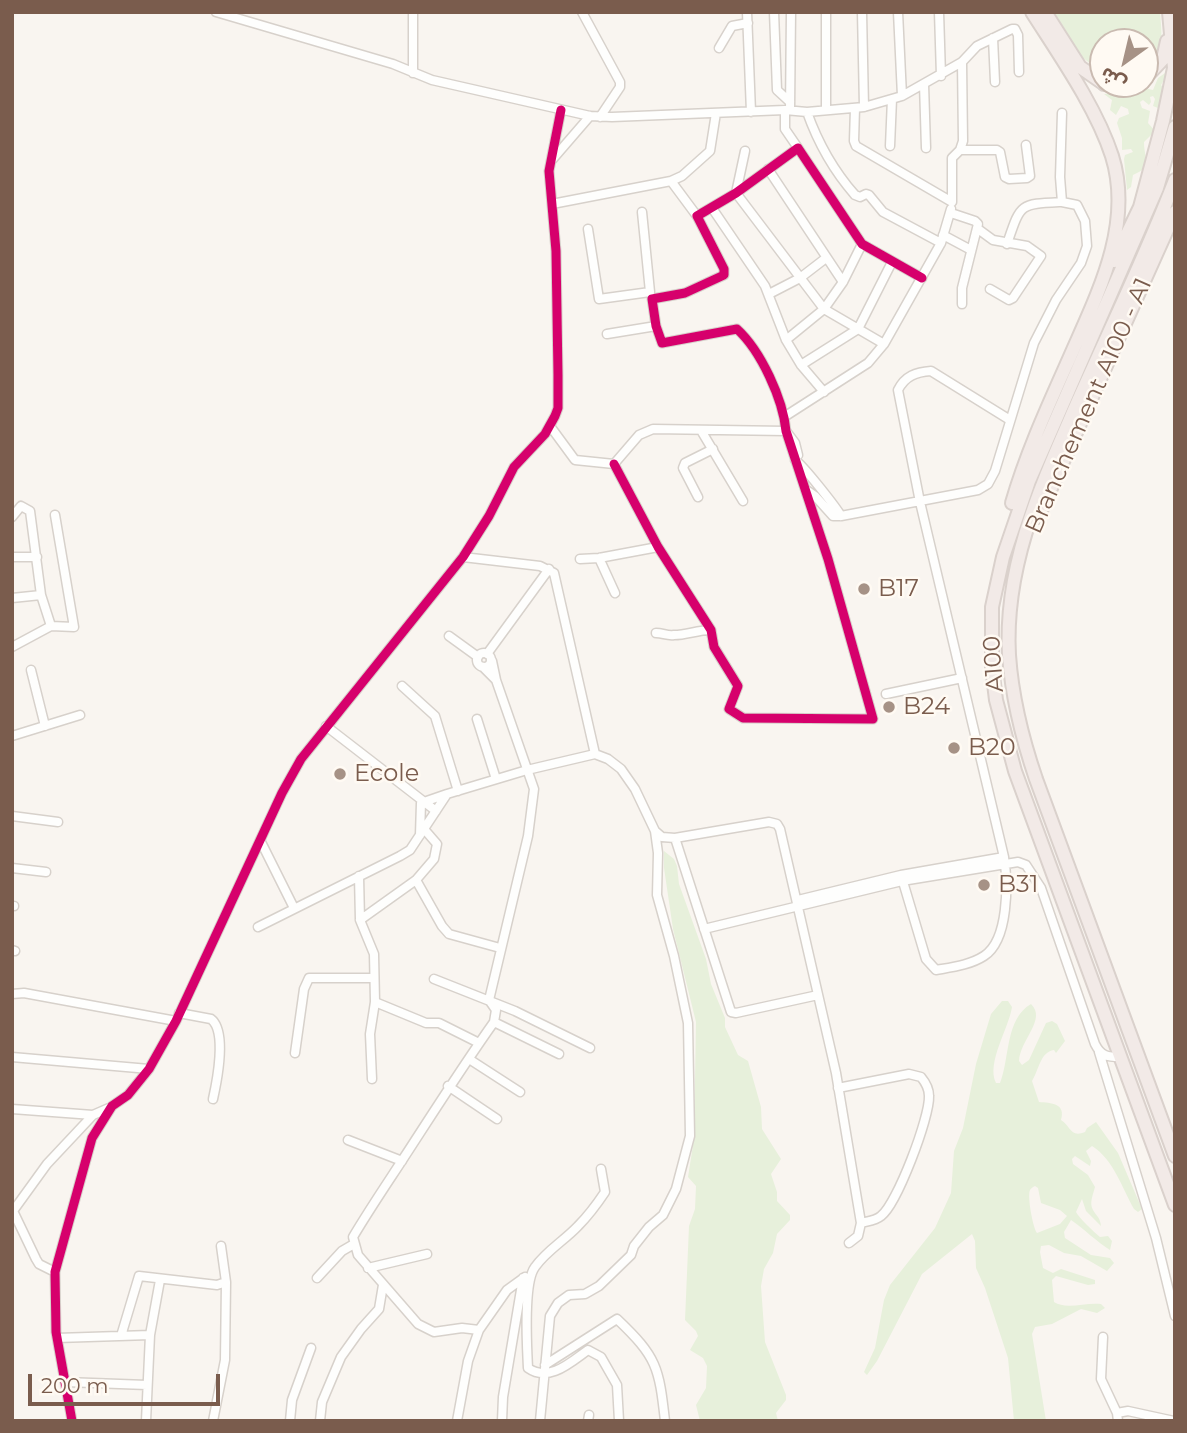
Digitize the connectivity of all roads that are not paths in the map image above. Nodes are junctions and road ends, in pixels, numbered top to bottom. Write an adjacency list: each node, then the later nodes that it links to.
1 (216, 12): 20 (street)
2 (414, 12): 20 (street)
3 (582, 12): 36 (street)
4 (747, 12): 14 (street)
5 (774, 12): 27 (street)
6 (791, 12): 27 (street)
7 (826, 12): 30 (street)
8 (862, 12): 28 (street)
9 (898, 12): 25 (street)
10 (939, 12): 22 (street)
11 (1032, 12): 70 (highway)
12 (1045, 12): 21 (highway)
13 (1168, 12): 18 (highway); 70 (highway)
14 (748, 23): 16 (street); 31 (street)
15 (993, 38): 17 (street); 19 (street); 23 (street)
16 (719, 48)
17 (962, 62): 22 (street); 42 (street)
18 (1159, 63)
19 (1018, 72)
20 (414, 73): 29 (street)
21 (1089, 73)
22 (941, 76): 24 (street)
23 (995, 82)
24 (924, 84): 25 (street); 41 (street)
25 (902, 96): 26 (street)
26 (892, 99): 28 (street); 39 (street)
27 (788, 108): 31 (street); 32 (street); 40 (street)
28 (859, 108): 30 (street); 49 (street)
29 (561, 110): 35 (street); 44 (street)
30 (827, 110): 32 (street)
31 (751, 112): 33 (street)
32 (807, 112): 60 (street)
33 (716, 113): 36 (street); 47 (street)
34 (1062, 113): 50 (street)
35 (590, 116): 36 (street); 44 (street)
36 (600, 117)
37 (1175, 127): 108 (highway, A100 / A100)
38 (1026, 145): 42 (street)
39 (890, 146)
40 (798, 148): 45 (street); 61 (street)
41 (926, 148)
42 (960, 150): 49 (street)
43 (745, 151): 48 (street)
44 (550, 163): 51 (street)
45 (768, 169): 48 (street); 64 (street)
46 (1175, 180): 104 (highway, A100 / A100)
47 (671, 181): 51 (street); 56 (street)
48 (736, 193): 52 (street); 66 (street)
49 (952, 202): 55 (street)
50 (1062, 202): 62 (street); 83 (street)
51 (552, 204): 84 (street)
52 (712, 208): 56 (street); 71 (street)
53 (642, 212): 72 (street)
54 (1175, 212): 57 (highway, Branchement A100 - A1)
55 (951, 213): 59 (street); 60 (street)
56 (697, 216): 72 (street)
57 (1172, 224): 104 (highway, Branchement A100 - A1)
58 (588, 229): 72 (street)
59 (978, 229): 62 (street); 63 (street)
60 (942, 239): 63 (street); 67 (street)
61 (862, 244): 65 (street); 68 (street)
62 (1007, 244): 69 (street)
63 (971, 250): 73 (street)
64 (826, 258): 66 (street); 68 (street)
65 (892, 262): 67 (street); 76 (street)
66 (800, 278): 71 (street); 74 (street)
67 (922, 278): 79 (street)
68 (843, 282): 74 (street)
69 (990, 289)
70 (1099, 290): 108 (highway)
71 (769, 294): 78 (street)
72 (651, 296): 75 (street)
73 (962, 304)
74 (824, 309): 76 (street); 78 (street)
75 (656, 326): 77 (street); 82 (street)
76 (858, 329): 79 (street); 80 (street)
77 (607, 334)
78 (786, 340): 80 (street)
79 (884, 344): 81 (street)
80 (801, 365): 81 (street)
81 (824, 392): 82 (street)
82 (784, 417): 85 (street)
83 (1010, 421): 93 (street); 93 (street)
84 (550, 426): 89 (street); 100 (street)
85 (786, 431): 86 (street); 88 (street)
86 (702, 432): 87 (street); 89 (street)
87 (713, 449): 91 (street); 92 (street)
88 (798, 462): 90 (street); 95 (street)
89 (614, 464): 97 (street)
90 (804, 489): 95 (street); 110 (street)
91 (698, 497)
92 (743, 501)
93 (920, 502): 95 (street); 116 (street)
94 (55, 516): 109 (street)
95 (841, 516)
96 (12, 517): 99 (street)
97 (658, 547): 101 (street); 110 (street)
98 (12, 557): 99 (street)
99 (37, 557): 106 (street)
100 (463, 558): 103 (street); 123 (street)
101 (599, 558): 102 (street); 105 (street)
102 (580, 559)
103 (549, 569): 114 (street); 125 (street)
104 (1013, 586): 177 (highway, A100 / A100)
105 (615, 593)
106 (41, 595): 107 (street); 109 (street)
107 (12, 598)
108 (992, 607): 164 (highway, A100 / A100)
109 (51, 626): 113 (street)
110 (711, 630): 111 (street)
111 (656, 633)
112 (449, 636): 114 (street)
113 (12, 647)
114 (485, 657): 117 (street); 117 (street)
115 (31, 670): 122 (street)
116 (962, 678): 119 (street); 138 (street)
117 (496, 680): 126 (street)
118 (402, 686): 128 (street)
119 (886, 694)
120 (80, 715): 122 (street)
121 (477, 719): 127 (street)
122 (45, 726): 124 (street)
123 (326, 726): 130 (street); 137 (street)
124 (12, 736)
125 (595, 754): 126 (street); 134 (street)
126 (527, 770): 127 (street); 149 (street)
127 (496, 779): 128 (street)
128 (458, 791): 129 (street)
129 (447, 794): 130 (street); 131 (street)
130 (423, 801): 131 (street); 135 (street)
131 (436, 811): 135 (street)
132 (12, 816): 133 (street)
133 (58, 822)
134 (655, 831): 136 (street); 202 (street)
135 (422, 832): 141 (street); 143 (street)
136 (675, 838): 144 (street); 148 (street)
137 (260, 840): 145 (street); 156 (street)
138 (1004, 860): 142 (street); 142 (street); 160 (street)
139 (12, 868): 140 (street)
140 (46, 872)
141 (359, 876): 145 (street); 146 (street)
142 (902, 878): 144 (street)
143 (416, 880): 146 (street); 149 (street)
144 (798, 903): 148 (street); 153 (street)
145 (293, 908): 147 (street)
146 (360, 920): 150 (street)
147 (258, 927)
148 (704, 929): 153 (street)
149 (500, 948): 154 (street)
150 (374, 978): 155 (street); 161 (street)
151 (434, 979): 154 (street)
152 (12, 994): 156 (street)
153 (818, 995): 169 (street)
154 (489, 1000): 157 (street); 159 (street)
155 (375, 1002): 158 (street); 167 (street)
156 (178, 1017): 166 (street); 171 (street)
157 (494, 1022): 158 (street); 162 (street)
158 (479, 1043): 165 (street)
159 (590, 1048)
160 (1099, 1052): 164 (street); 195 (street)
161 (295, 1053)
162 (559, 1054)
163 (12, 1057): 166 (street)
164 (1120, 1057): 180 (highway, A100 / A100)
165 (469, 1059): 168 (street); 170 (street)
166 (149, 1069): 172 (street)
167 (372, 1079)
168 (448, 1086): 175 (street); 178 (street)
169 (838, 1088): 182 (street); 182 (street)
170 (520, 1092)
171 (213, 1099)
172 (112, 1107): 174 (street); 189 (street)
173 (12, 1109): 174 (street)
174 (93, 1115): 181 (street)
175 (497, 1119)
176 (348, 1140): 178 (street)
177 (1175, 1156)
178 (402, 1161): 184 (street)
179 (601, 1169): 188 (street)
180 (1175, 1205)
181 (13, 1211): 189 (street)
182 (861, 1223): 183 (street)
183 (849, 1243)
184 (354, 1244): 187 (street); 190 (street)
185 (221, 1246): 193 (street)
186 (426, 1254): 187 (street)
187 (368, 1268): 194 (street)
188 (533, 1268): 191 (street); 202 (street)
189 (55, 1272): 200 (street)
190 (317, 1278)
191 (523, 1278): 196 (street); 212 (street)
192 (160, 1280): 193 (street); 197 (street); 198 (street)
193 (226, 1282): 208 (street)
194 (383, 1285): 196 (street); 210 (street)
195 (1175, 1316)
196 (480, 1330): 211 (street)
197 (150, 1335): 198 (street); 204 (street)
198 (121, 1336): 200 (street)
199 (1104, 1336): 205 (street)
200 (57, 1338): 203 (street)
201 (311, 1348): 209 (street)
202 (544, 1369): 213 (street); 214 (street); 215 (street)
203 (65, 1382): 204 (street); 206 (street)
204 (147, 1385): 207 (street)
205 (1118, 1417): 216 (street)
206 (72, 1421)
207 (146, 1421)
208 (212, 1421)
209 (290, 1421)
210 (320, 1421)
211 (457, 1421)
212 (502, 1421)
213 (540, 1421)
214 (619, 1421)
215 (665, 1421)
216 (1174, 1421)

